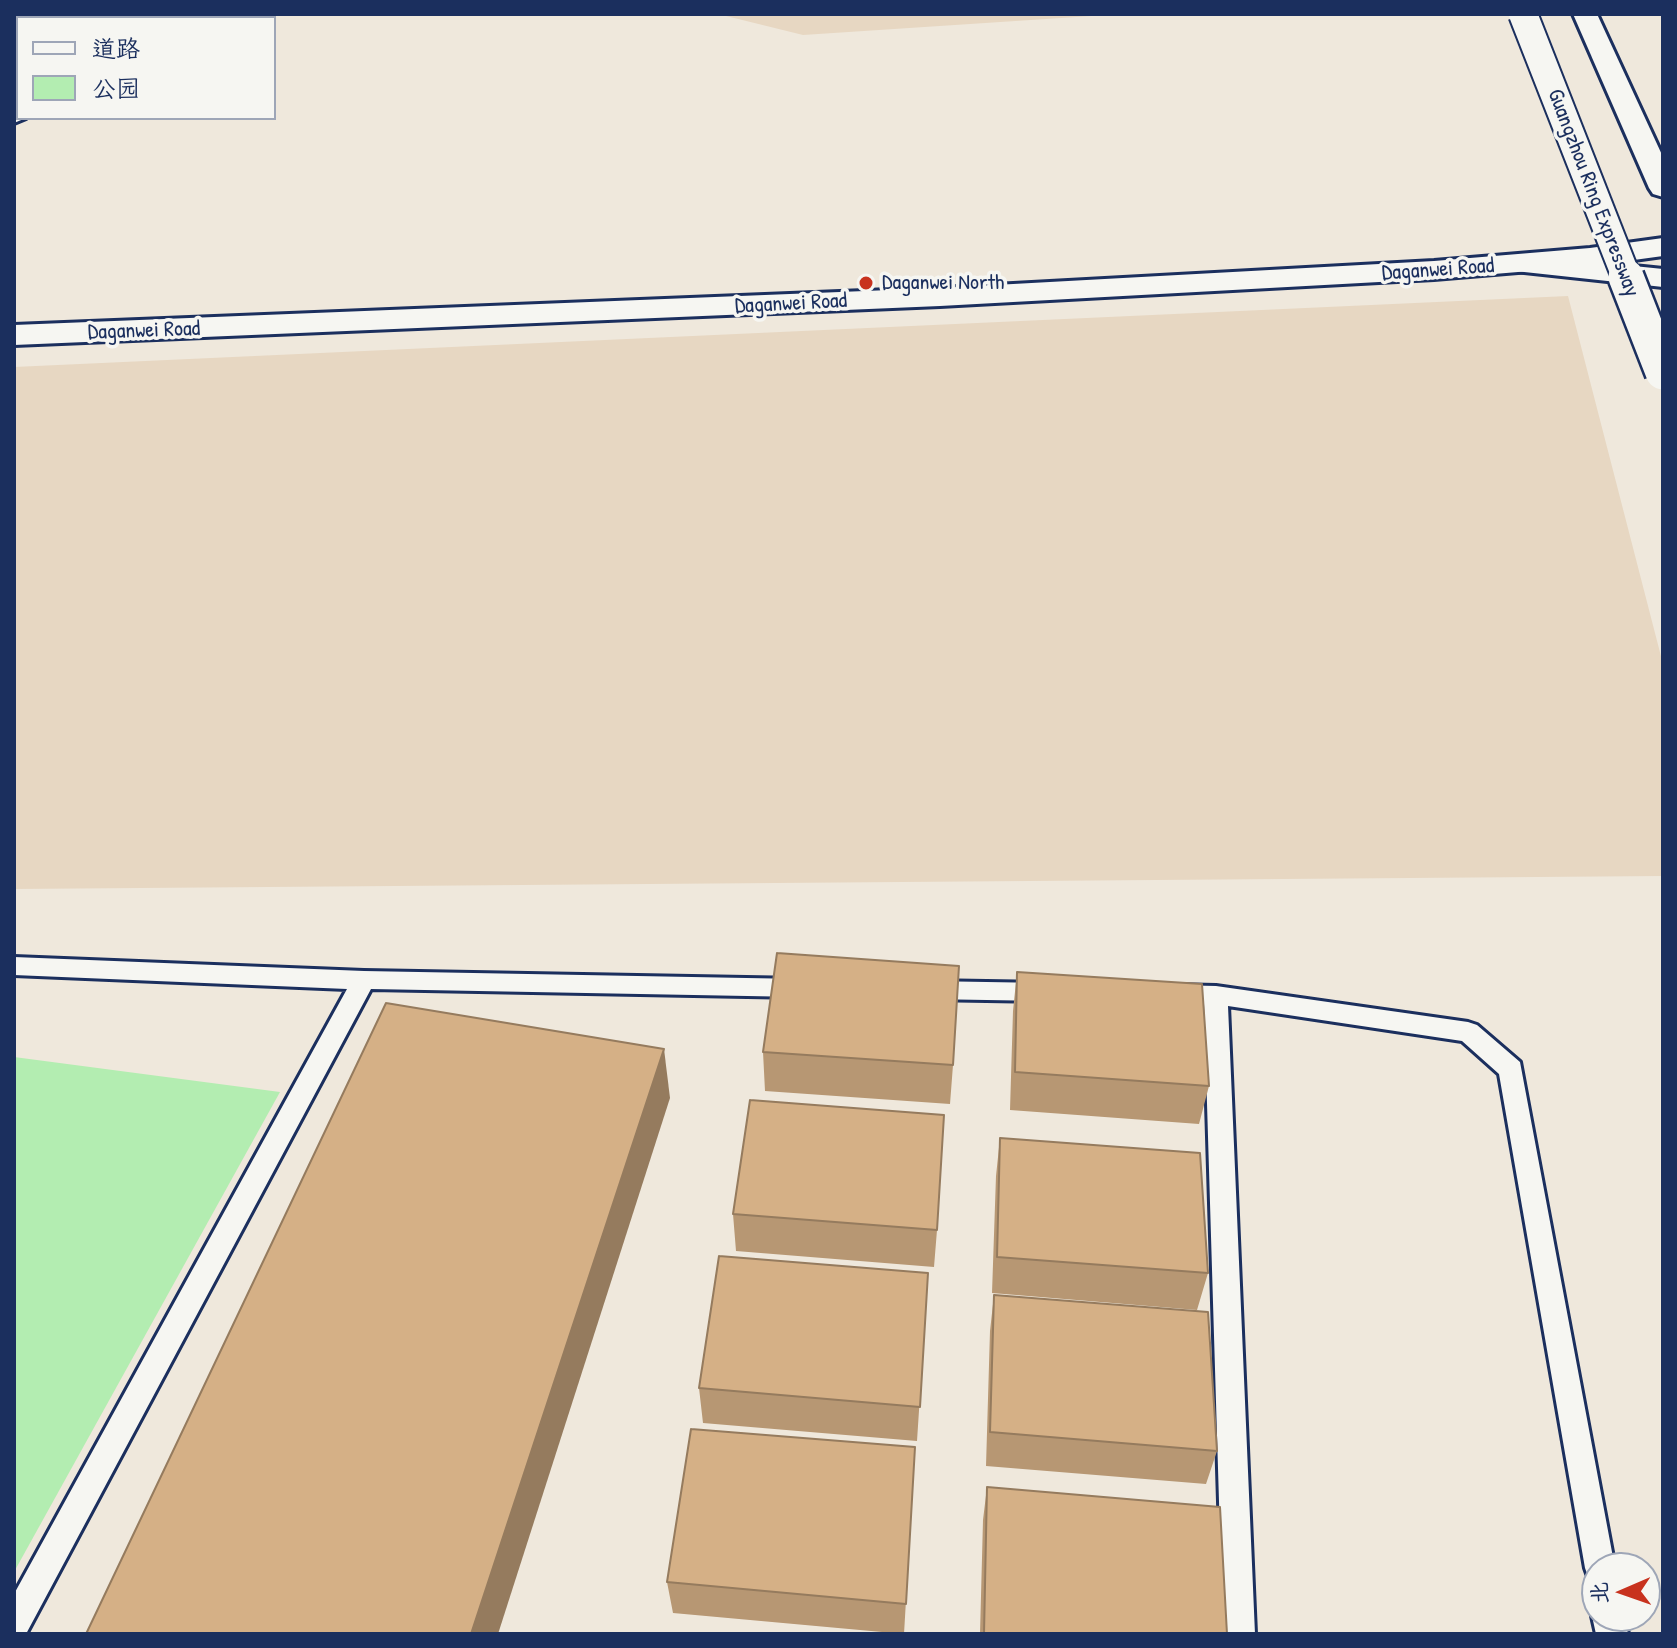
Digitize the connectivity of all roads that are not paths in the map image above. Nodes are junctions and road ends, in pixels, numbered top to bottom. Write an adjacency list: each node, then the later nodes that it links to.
1 (1523, 14): 8 (main road, Guangzhou Ring Expressway, bridge)
2 (1585, 14): 3 (main road)
3 (1663, 188)
4 (1663, 247): 5 (main road, Daganwei Road)
5 (1526, 264): 6 (main road); 7 (main road, Daganwei Road)
6 (1663, 278)
7 (14, 335)
8 (1663, 372)
9 (14, 966): 10 (lane)
10 (364, 980): 11 (lane); 17 (lane)
11 (822, 988)
12 (900, 989): 13 (lane)
13 (1074, 992)
14 (1153, 994): 15 (lane)
15 (1216, 995): 16 (lane); 18 (lane)
16 (1597, 1552)
17 (14, 1625)
18 (1239, 1634)

